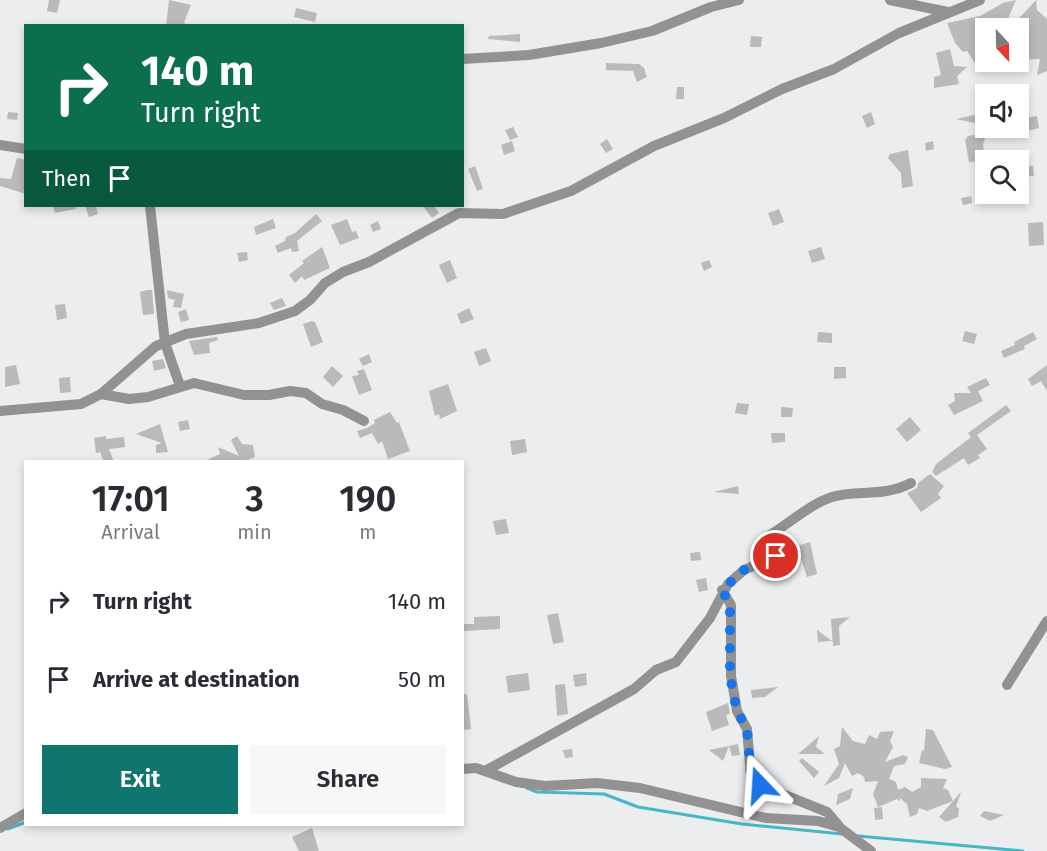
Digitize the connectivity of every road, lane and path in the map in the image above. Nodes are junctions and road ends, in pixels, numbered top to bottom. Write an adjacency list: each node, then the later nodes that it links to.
1 (739, 0): 5 (street)
2 (890, 0): 4 (street)
3 (980, 0): 4 (street)
4 (948, 12): 9 (street)
5 (464, 59)
6 (0, 145): 7 (street)
7 (24, 149)
8 (150, 207): 9 (street)
9 (165, 343): 10 (street); 11 (street)
10 (180, 386): 11 (street); 13 (street)
11 (101, 394): 12 (street)
12 (0, 411)
13 (364, 421)
14 (910, 483): 15 (street)
15 (722, 590): 19 (street); 21 (street)
16 (1047, 621): 17 (street)
17 (1007, 685)
18 (464, 769): 19 (street)
19 (485, 771): 21 (street)
20 (24, 814): 22 (street)
21 (839, 826): 23 (street)
22 (0, 828)
23 (871, 851)

